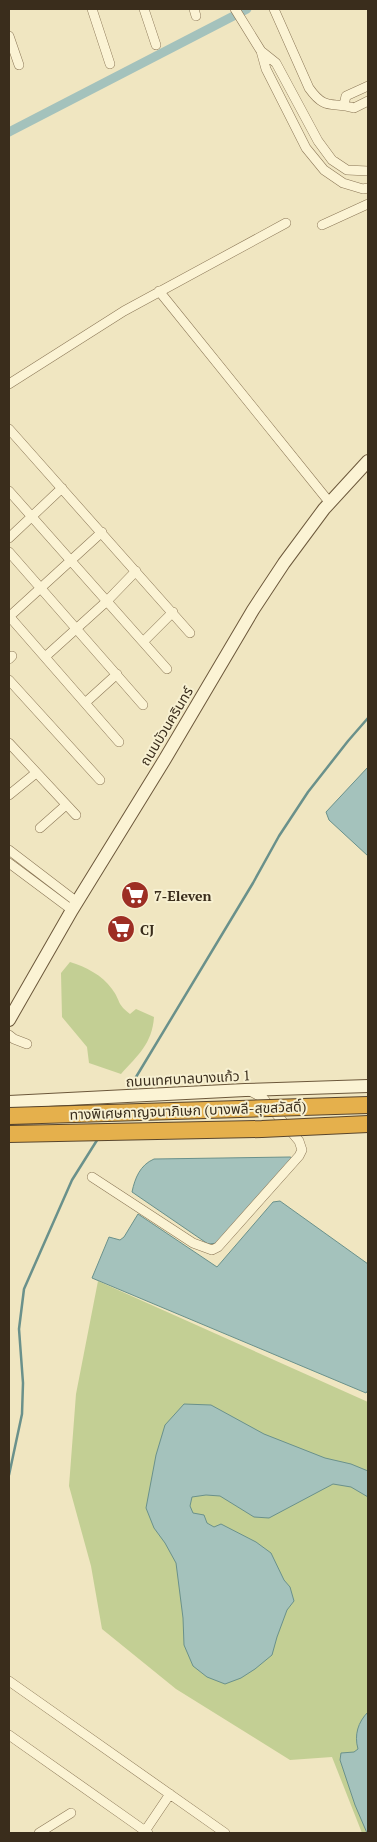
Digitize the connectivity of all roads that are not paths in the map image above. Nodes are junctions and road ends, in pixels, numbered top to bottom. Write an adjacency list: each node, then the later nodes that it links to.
1 (92, 9): 8 (street)
2 (144, 9): 6 (street)
3 (236, 9): 7 (street)
4 (274, 9): 12 (street)
5 (9, 36): 9 (street)
6 (156, 45)
7 (261, 51): 13 (street); 14 (street)
8 (110, 64)
9 (19, 65)
10 (368, 86): 12 (street)
11 (368, 101): 12 (street)
12 (344, 105)
13 (318, 140): 14 (street); 15 (street)
14 (306, 148): 16 (street)
15 (368, 172)
16 (368, 188)
17 (368, 204): 19 (street)
18 (286, 223): 20 (street)
19 (322, 225)
20 (160, 291): 21 (street); 26 (street)
21 (9, 384)
22 (9, 429): 24 (street)
23 (368, 461): 26 (street, ถนนบัวนครินทร์)
24 (62, 488): 27 (street); 28 (street)
25 (9, 491): 27 (street)
26 (330, 502): 56 (street, ถนนบัวนครินทร์)
27 (32, 517): 29 (street); 31 (street)
28 (102, 532): 31 (street); 32 (street)
29 (9, 538)
30 (9, 552): 33 (street)
31 (71, 561): 33 (street); 34 (street)
32 (136, 571): 34 (street); 35 (street)
33 (41, 588): 36 (street); 37 (street)
34 (107, 602): 37 (street); 39 (street)
35 (173, 612): 38 (street); 39 (street)
36 (9, 616): 40 (street)
37 (76, 629): 40 (street); 42 (street)
38 (190, 633)
39 (143, 642): 41 (street)
40 (45, 657): 44 (street)
41 (167, 669)
42 (117, 674): 44 (street); 45 (street)
43 (9, 680): 49 (street)
44 (86, 703): 46 (street)
45 (143, 705)
46 (119, 742)
47 (9, 743): 48 (street)
48 (36, 773): 50 (street); 51 (street)
49 (100, 780)
50 (9, 796)
51 (66, 805): 52 (street); 53 (street)
52 (76, 815)
53 (40, 828)
54 (9, 850): 56 (street)
55 (9, 863): 56 (street)
56 (75, 906): 57 (street, ถนนบัวนครินทร์)
57 (9, 1020)
58 (9, 1035): 59 (street)
59 (27, 1044)
60 (368, 1086): 61 (street, ถนนเทศบาลบางแก้ว 1)
61 (245, 1090): 62 (street, ถนนเทศบาลบางแก้ว 1); 67 (street)
62 (9, 1102)
63 (368, 1105): 64 (highway, ทางพิเศษกาญจนาภิเษก (บางพลี-สุขสวัสดิ์), bridge)
64 (9, 1116)
65 (368, 1124): 66 (highway, ทางพิเศษกาญจนาภิเษก (บางพลี-สุขสวัสดิ์), bridge)
66 (9, 1134)
67 (92, 1178)
68 (9, 1681): 70 (street)
69 (9, 1735): 72 (street)
70 (170, 1794): 72 (street); 74 (street)
71 (71, 1813): 73 (street)
72 (147, 1832)
73 (39, 1833)
74 (225, 1833)

